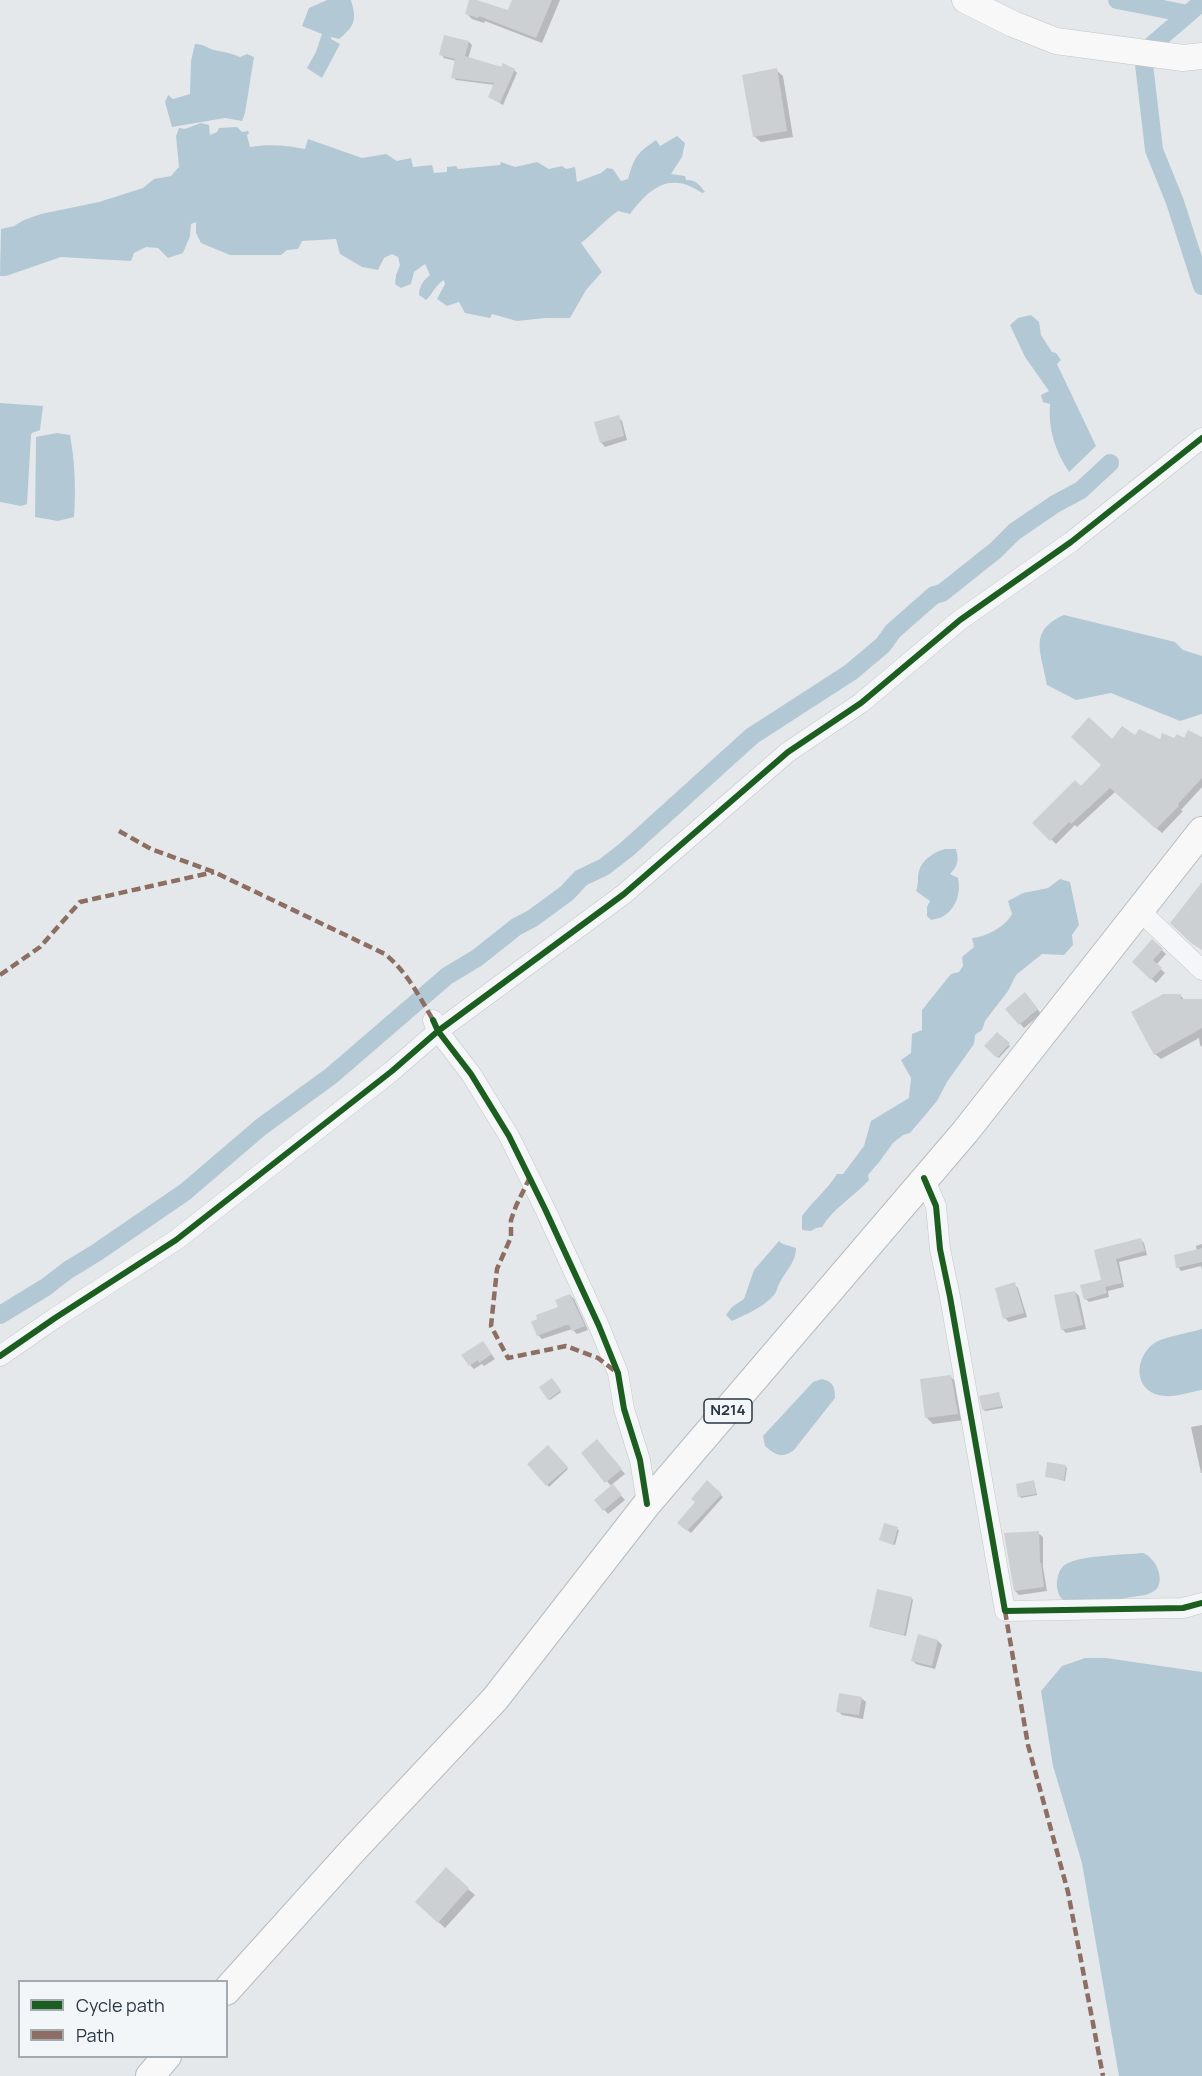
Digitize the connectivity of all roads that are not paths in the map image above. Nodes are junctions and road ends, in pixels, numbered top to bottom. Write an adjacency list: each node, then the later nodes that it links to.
1 (965, 0): 2 (main road)
2 (1192, 57)
3 (1202, 438): 8 (street)
4 (1202, 831): 5 (highway, N214)
5 (1140, 911): 6 (street); 7 (street); 9 (highway, N214)
6 (1202, 958)
7 (1202, 970)
8 (435, 1025): 10 (street); 11 (street)
9 (924, 1178): 11 (highway, N214); 12 (street)
10 (0, 1356)
11 (647, 1504): 13 (highway, N214)
12 (1202, 1603)
13 (233, 1985)
14 (165, 2058): 15 (highway)
15 (150, 2076)

